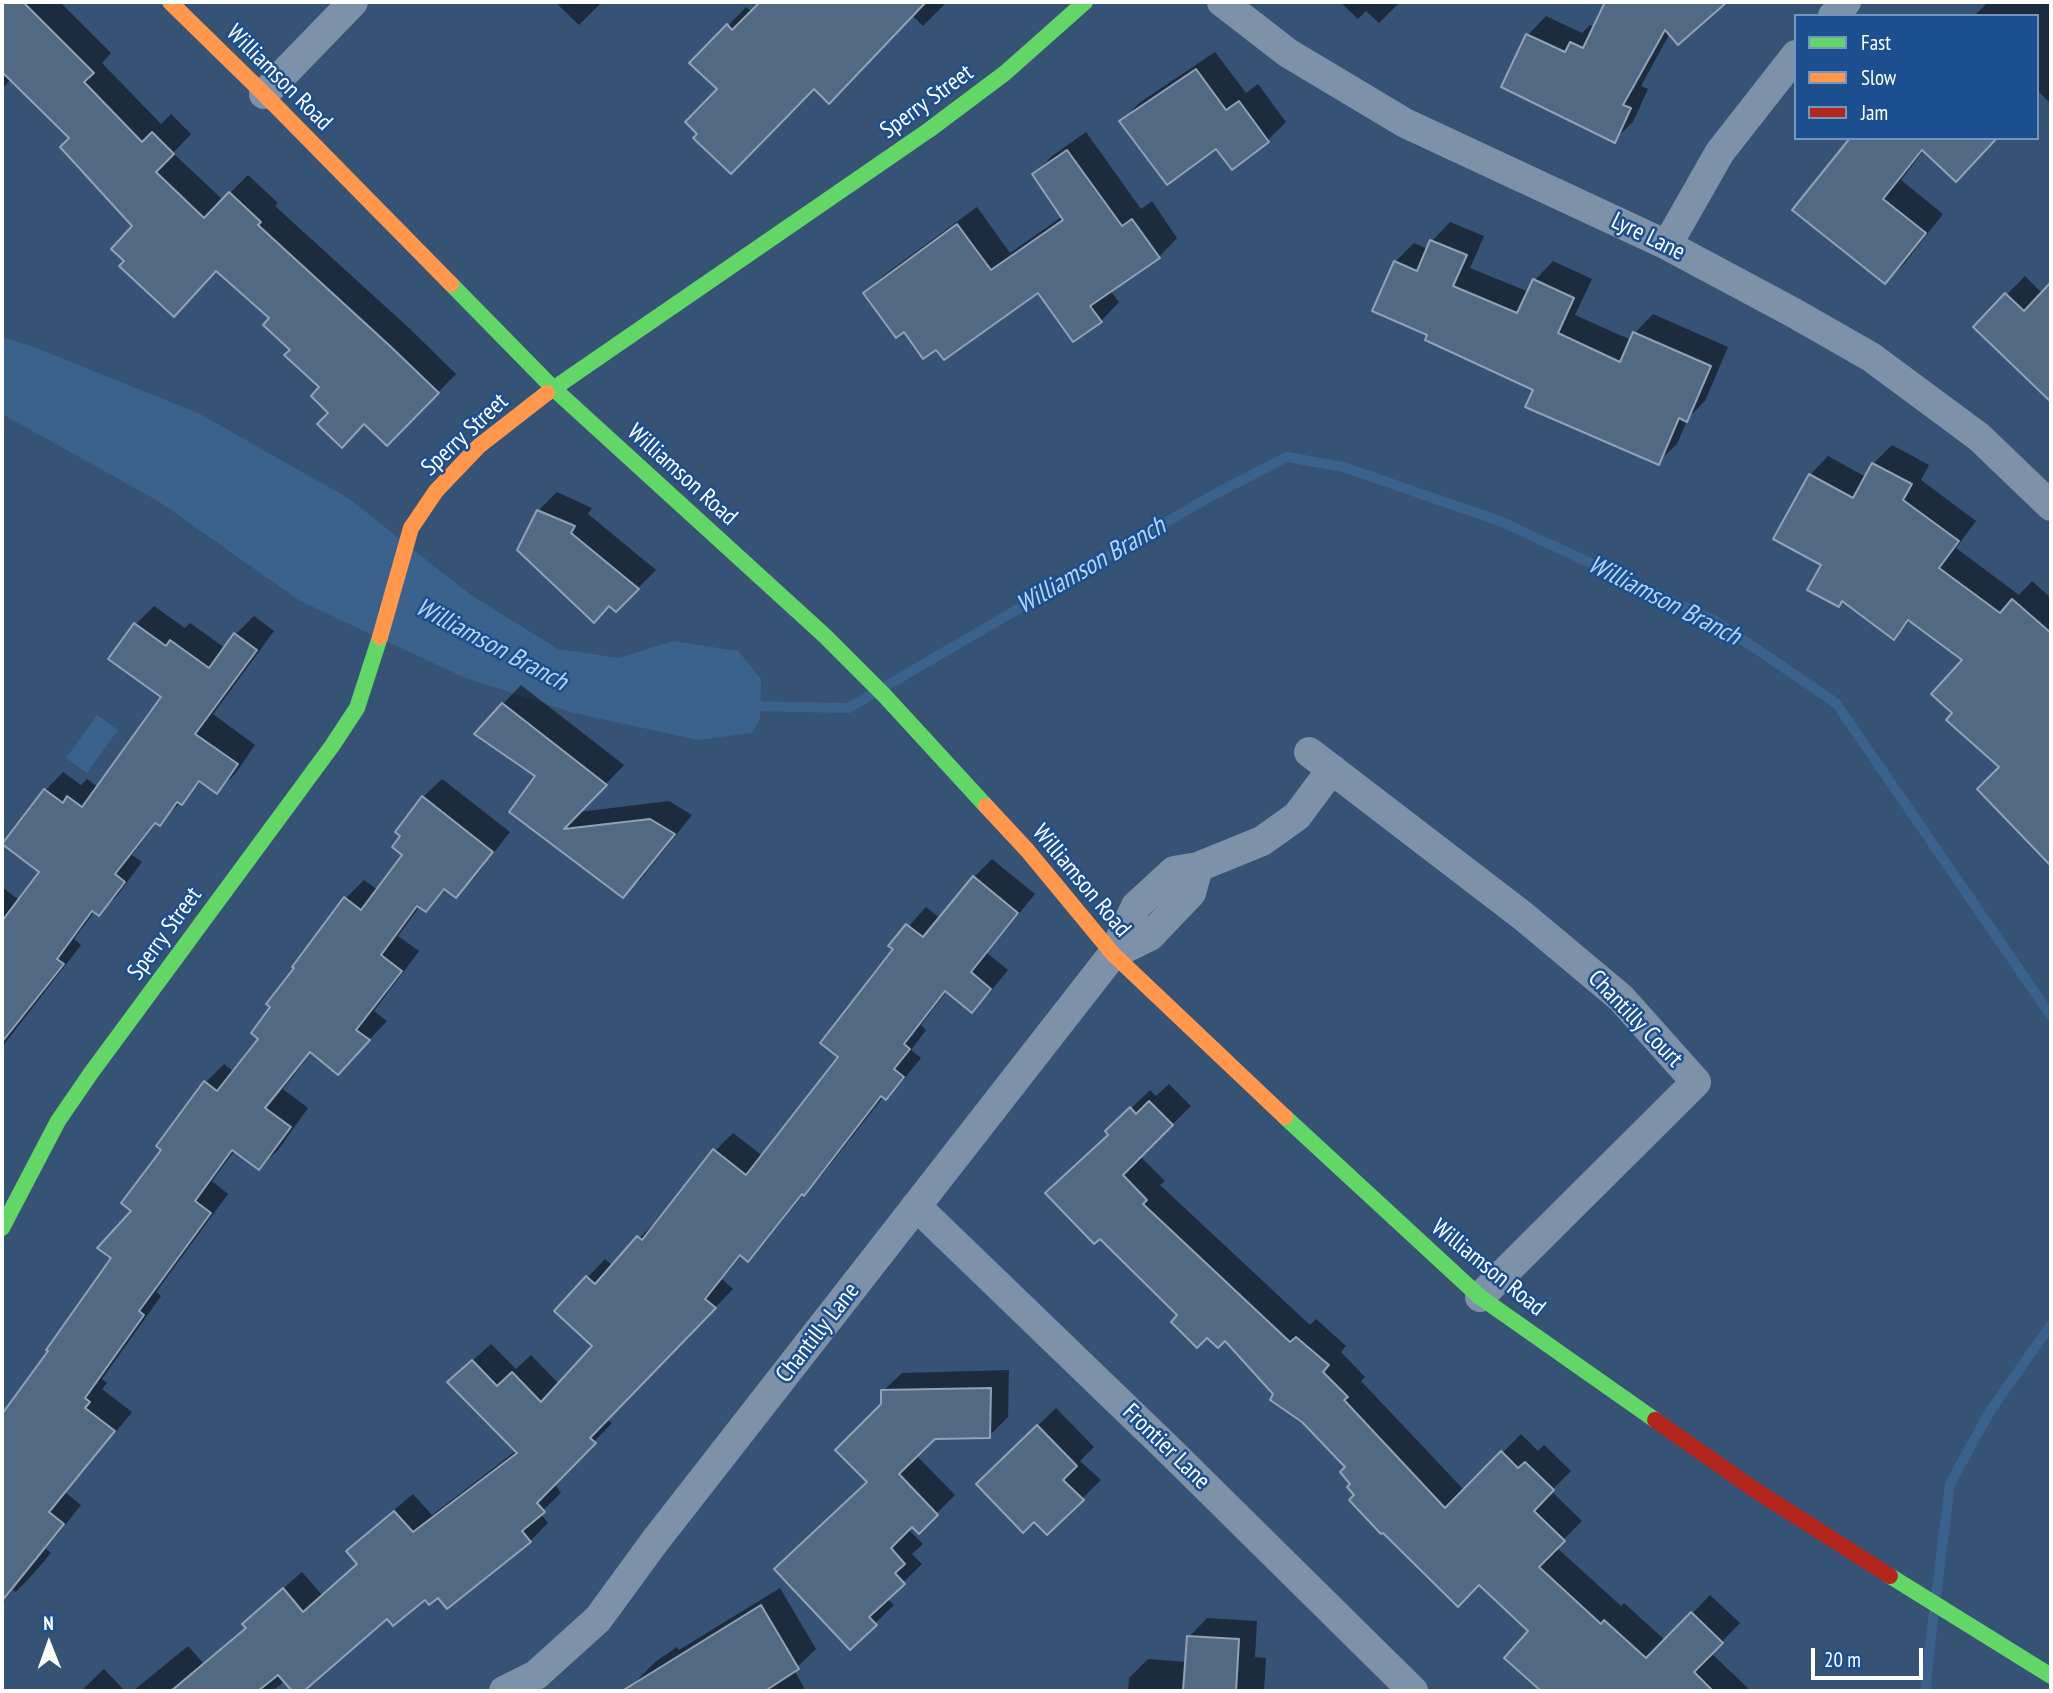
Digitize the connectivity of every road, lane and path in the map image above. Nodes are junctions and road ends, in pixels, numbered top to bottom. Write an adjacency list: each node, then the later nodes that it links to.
1 (170, 2): 6 (street, Williamson Road)
2 (353, 2): 6 (street)
3 (1086, 2): 8 (street, Sperry Street)
4 (1222, 2): 7 (street, Lyre Lane)
5 (1794, 58): 7 (street)
6 (264, 94): 8 (street, Williamson Road)
7 (1667, 245): 9 (street, Lyre Lane)
8 (553, 388): 10 (street, Williamson Road); 12 (street, Sperry Street)
9 (2051, 506)
10 (1113, 954): 11 (street, Chantilly Lane); 13 (street, Williamson Road); 13 (street, Chantilly Court)
11 (916, 1206): 15 (street, Chantilly Lane); 16 (street, Frontier Lane)
12 (2, 1228)
13 (1480, 1297): 14 (street, Williamson Road)
14 (2051, 1676)
15 (504, 1691)
16 (1413, 1691)

